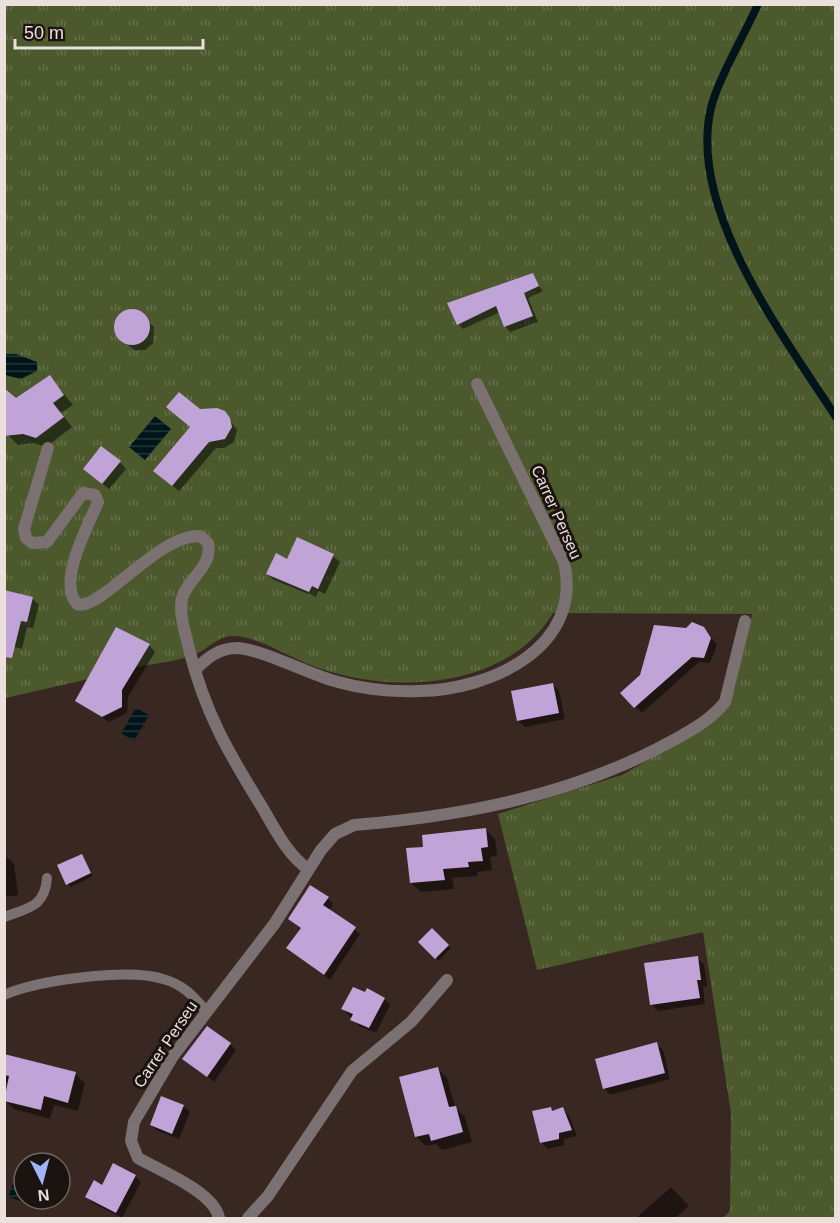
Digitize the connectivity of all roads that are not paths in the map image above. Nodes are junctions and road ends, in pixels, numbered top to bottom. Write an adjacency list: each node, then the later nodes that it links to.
1 (477, 384): 4 (street, Carrer Perseu)
2 (48, 448): 4 (street)
3 (745, 621): 5 (street, Carrer Perseu)
4 (195, 670): 5 (street)
5 (308, 869): 10 (street, Carrer Perseu)
6 (47, 878): 7 (lane)
7 (4, 917)
8 (447, 980): 12 (street)
9 (4, 995): 10 (lane)
10 (206, 1011): 11 (street, Carrer Perseu)
11 (219, 1218)
12 (248, 1218)

